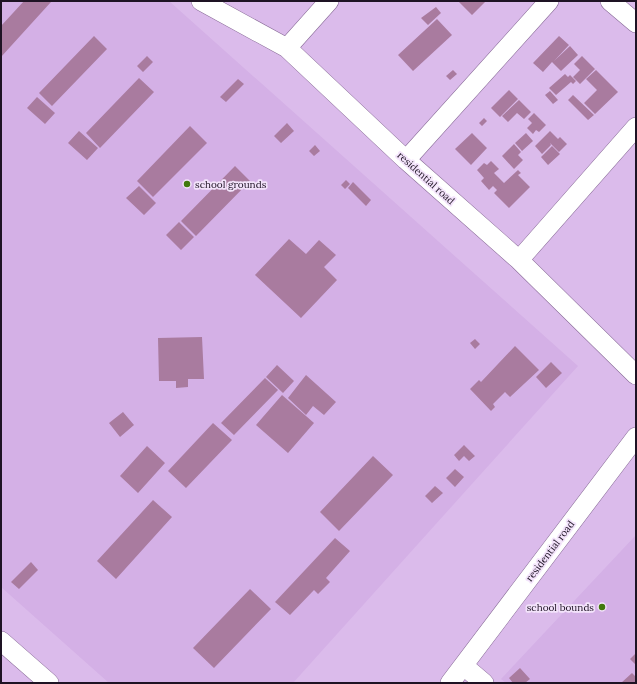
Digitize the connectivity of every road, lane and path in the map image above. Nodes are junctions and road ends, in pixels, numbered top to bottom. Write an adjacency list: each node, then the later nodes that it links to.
1 (329, 1): 6 (street)
2 (550, 1): 8 (street)
3 (610, 1): 5 (street)
4 (209, 4): 6 (street, residential road)
5 (636, 23)
6 (287, 48): 8 (street, residential road)
7 (636, 127): 9 (street)
8 (406, 160): 9 (street, residential road)
9 (519, 260): 10 (street, residential road)
10 (636, 375)
11 (636, 437): 13 (street, residential road)
12 (5, 651): 14 (street)
13 (464, 666): 15 (street, residential road); 16 (street)
14 (49, 683)
15 (450, 683)
16 (484, 683)

